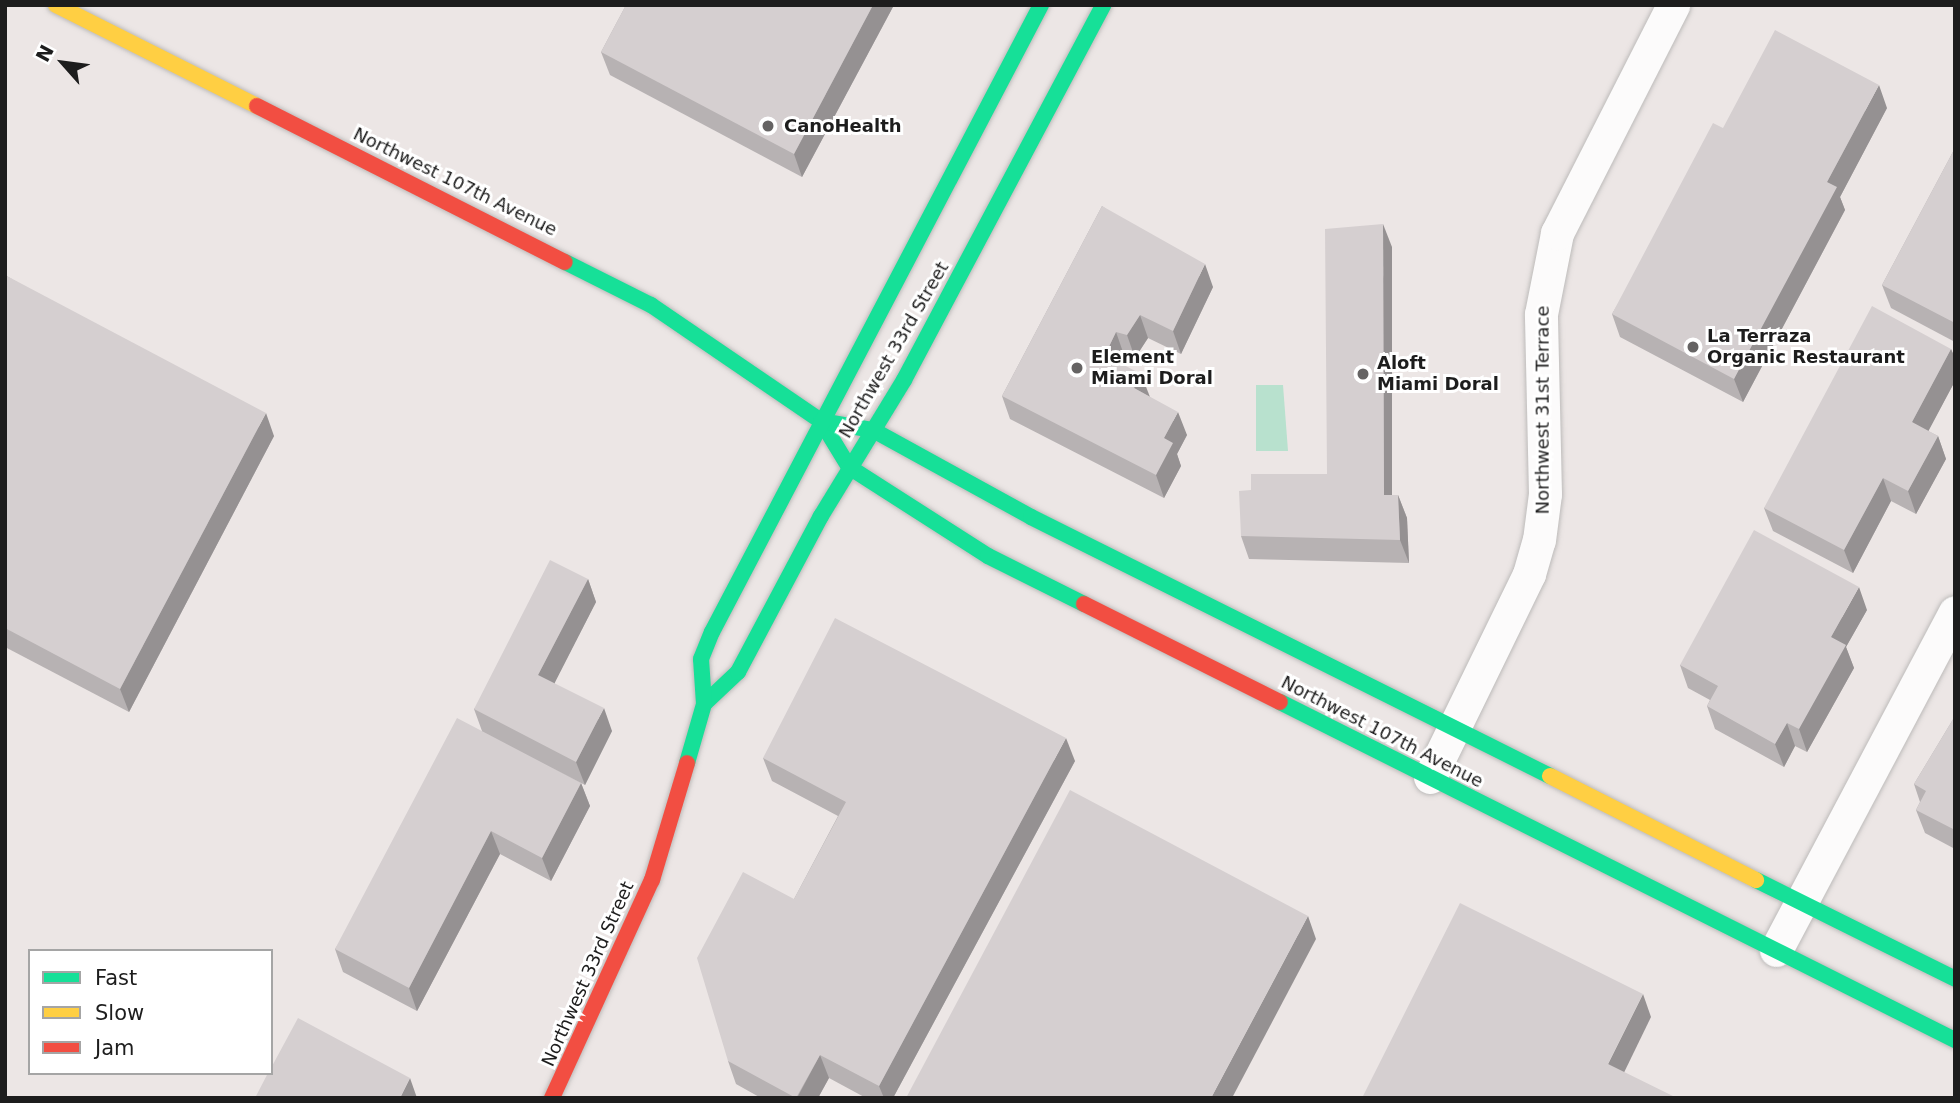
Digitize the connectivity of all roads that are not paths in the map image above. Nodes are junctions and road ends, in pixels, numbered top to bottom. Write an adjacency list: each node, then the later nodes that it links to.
1 (56, 5): 5 (main road, Northwest 107th Avenue)
2 (1041, 5): 5 (main road, Northwest 33rd Street)
3 (1103, 5): 6 (main road, Northwest 33rd Street)
4 (1673, 5): 10 (street, Northwest 31st Terrace)
5 (821, 421): 6 (main road, Northwest 107th Avenue); 7 (main road, Northwest 107th Avenue); 9 (main road, Northwest 33rd Street)
6 (873, 430): 7 (main road, Northwest 33rd Street); 10 (main road, Northwest 107th Avenue)
7 (849, 467): 9 (main road, Northwest 33rd Street); 11 (main road, Northwest 107th Avenue)
8 (1955, 612): 12 (street)
9 (704, 704): 16 (main road, Northwest 33rd Street)
10 (1454, 728): 11 (street, Northwest 31st Terrace); 12 (main road, Northwest 107th Avenue)
11 (1430, 777): 13 (main road, Northwest 107th Avenue)
12 (1802, 902): 13 (street); 14 (main road, Northwest 107th Avenue)
13 (1776, 950): 15 (main road, Northwest 107th Avenue)
14 (1955, 979)
15 (1955, 1040)
16 (552, 1098)

